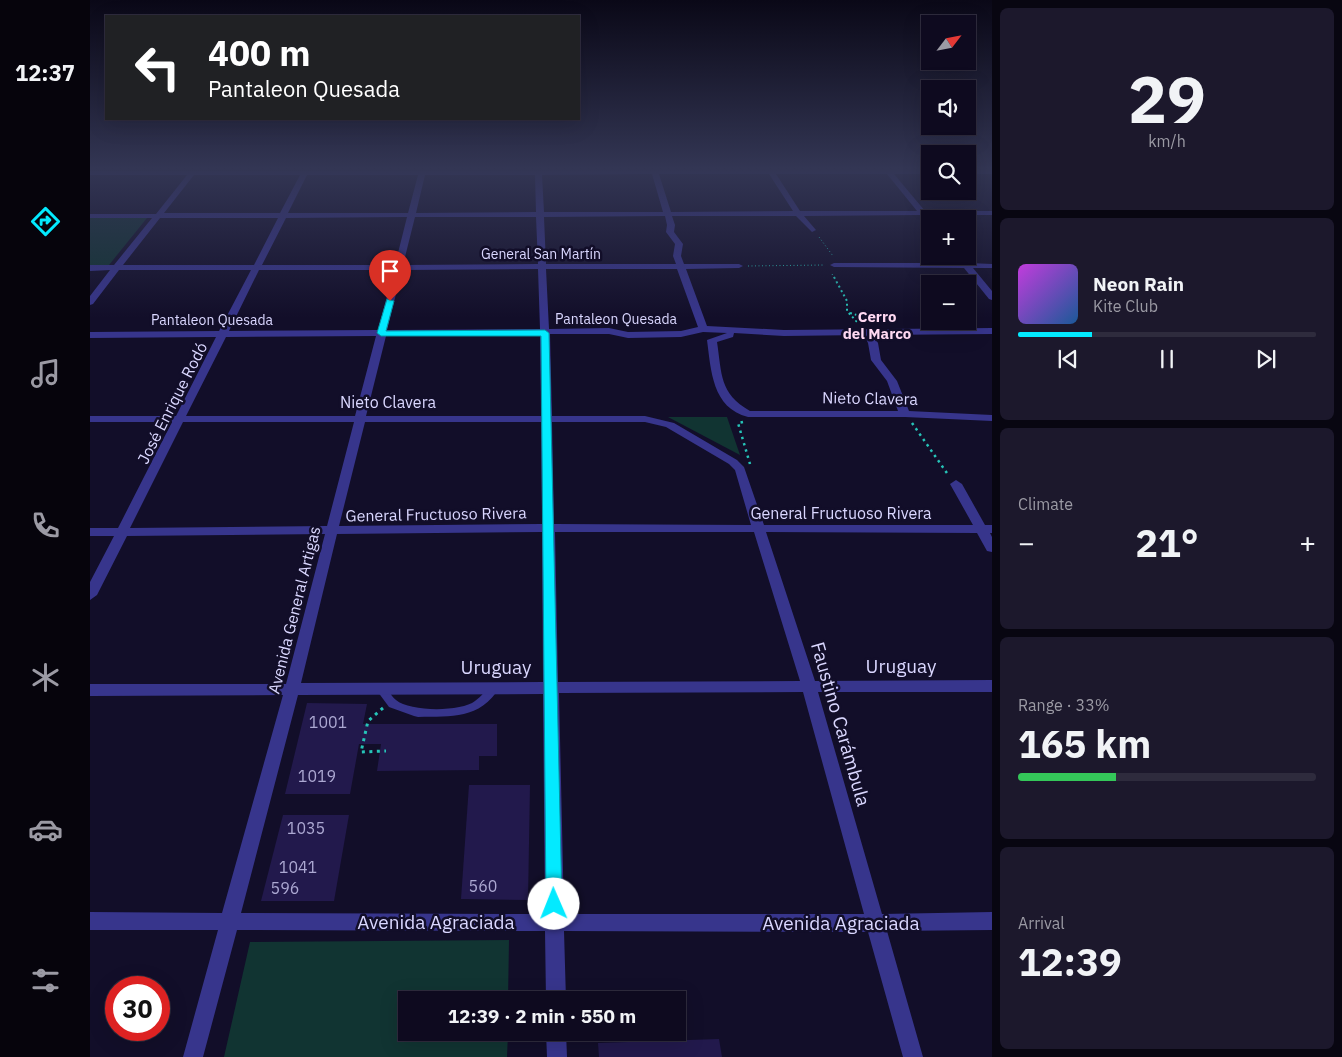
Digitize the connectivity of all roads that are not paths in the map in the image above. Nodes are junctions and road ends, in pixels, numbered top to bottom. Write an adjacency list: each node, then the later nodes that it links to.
1 (154, 219): 16 (street)
2 (280, 219): 17 (street, José Enrique Rodó)
3 (413, 219): 14 (street, Avenida General Artigas)
4 (540, 219): 15 (street)
5 (669, 219): 9 (street)
6 (803, 219): 7 (street)
7 (812, 230)
8 (834, 265): 11 (street)
9 (682, 266): 10 (street, General San Martín); 15 (street, General San Martín); 20 (street)
10 (739, 266)
11 (966, 266): 12 (street); 18 (street)
12 (992, 266)
13 (90, 268): 16 (street, General San Martín)
14 (398, 268): 15 (street, General San Martín); 17 (street, General San Martín); 23 (street, Avenida General Artigas)
15 (543, 268): 24 (street)
16 (116, 269): 17 (street, General San Martín); 19 (street)
17 (257, 269): 26 (street, José Enrique Rodó)
18 (992, 296)
19 (90, 302)
20 (702, 329): 24 (street, Pantaleon Quesada); 25 (street, Pantaleon Quesada)
21 (992, 331): 22 (street, Pantaleon Quesada)
22 (867, 332): 25 (street, Pantaleon Quesada); 28 (street)
23 (381, 333): 24 (street, Pantaleon Quesada); 26 (street, Pantaleon Quesada); 29 (street, Avenida General Artigas)
24 (545, 333): 33 (street)
25 (784, 333): 28 (street, Nieto Clavera)
26 (224, 334): 27 (street, Pantaleon Quesada); 32 (street, José Enrique Rodó)
27 (90, 335)
28 (905, 414): 30 (street, Nieto Clavera)
29 (362, 418): 32 (street, Nieto Clavera); 33 (street, Nieto Clavera); 41 (street, Avenida General Artigas)
30 (992, 418)
31 (90, 419): 32 (street, Nieto Clavera)
32 (180, 419): 40 (street, José Enrique Rodó)
33 (545, 419): 34 (street, Nieto Clavera); 36 (street)
34 (740, 469): 38 (street, Faustino Carámbula)
35 (956, 484): 37 (street)
36 (548, 528): 38 (street, General Fructuoso Rivera); 41 (street, General Fructuoso Rivera); 47 (street)
37 (987, 529): 38 (street, General Fructuoso Rivera); 42 (street)
38 (760, 530): 44 (street, Faustino Carámbula)
39 (90, 532): 40 (street, General Fructuoso Rivera)
40 (122, 532): 41 (street, General Fructuoso Rivera); 43 (street, José Enrique Rodó)
41 (332, 532): 48 (street, Avenida General Artigas)
42 (992, 548)
43 (90, 595)
44 (809, 686): 45 (street, Uruguay); 47 (street, Uruguay); 55 (street, Faustino Carámbula)
45 (992, 686)
46 (495, 687): 47 (street, Uruguay); 49 (street, Uruguay); 49 (lane)
47 (550, 687): 54 (street)
48 (292, 688): 49 (street, Uruguay); 50 (street, Uruguay); 51 (street, Avenida General Artigas)
49 (380, 688)
50 (90, 690)
51 (229, 920): 52 (street, Avenida Agraciada); 54 (street, Avenida Agraciada); 58 (street, Avenida General Artigas)
52 (90, 921)
53 (992, 921): 55 (street, Avenida Agraciada)
54 (554, 923): 55 (street, Avenida Agraciada); 56 (street)
55 (876, 924): 60 (street, Faustino Carámbula)
56 (556, 991)
57 (556, 1041): 59 (street)
58 (193, 1057)
59 (557, 1057)
60 (913, 1057)

